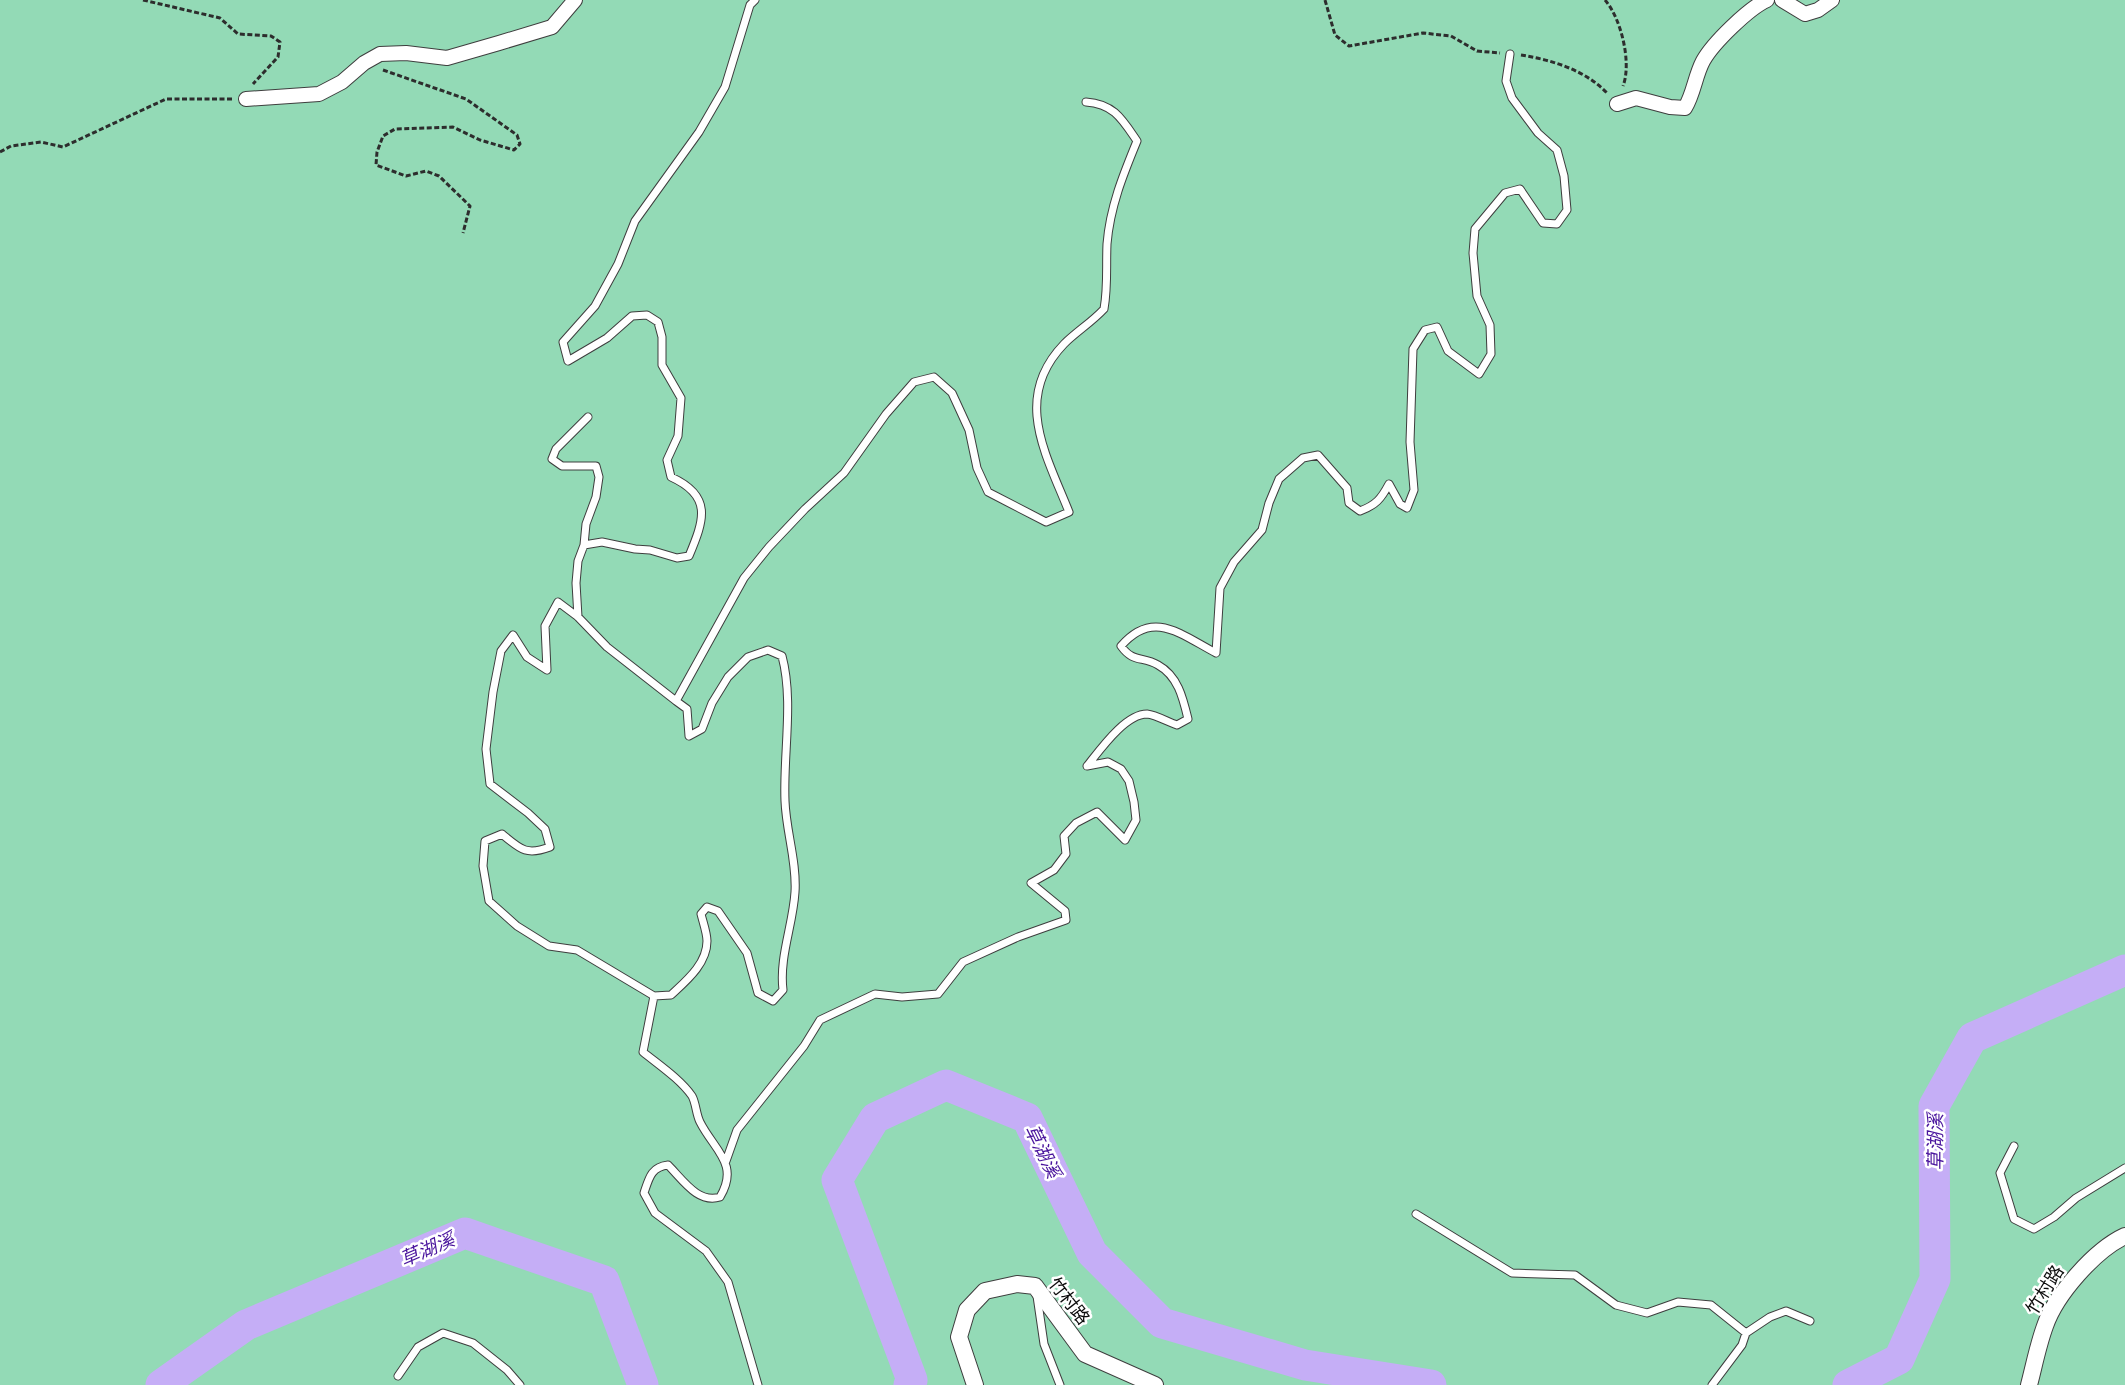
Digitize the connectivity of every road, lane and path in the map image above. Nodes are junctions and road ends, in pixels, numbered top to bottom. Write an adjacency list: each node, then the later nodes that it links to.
1 (143, 0): 9 (path)
2 (575, 0): 8 (street)
3 (755, 0): 15 (lane)
4 (1767, 0): 11 (street)
5 (1782, 0): 6 (street)
6 (1832, 0)
7 (1510, 54): 20 (lane)
8 (364, 63): 9 (street); 13 (path)
9 (246, 99): 12 (path)
10 (1086, 102): 17 (lane)
11 (1617, 104)
12 (0, 152)
13 (463, 233)
14 (588, 418): 15 (lane)
15 (584, 545): 16 (lane)
16 (578, 617): 17 (lane); 18 (lane)
17 (676, 701): 18 (lane)
18 (654, 996): 20 (lane)
19 (2014, 1146): 21 (lane)
20 (726, 1161): 29 (lane)
21 (2125, 1168)
22 (1416, 1214): 26 (lane)
23 (2125, 1236): 34 (street, 竹村路)
24 (1035, 1286): 30 (street, 竹村路); 31 (lane); 32 (street, 竹村路)
25 (1810, 1321): 26 (lane)
26 (1746, 1333): 33 (lane)
27 (398, 1376): 28 (lane)
28 (520, 1385)
29 (758, 1385)
30 (975, 1385)
31 (1060, 1385)
32 (1155, 1385)
33 (1712, 1385)
34 (2029, 1385)

